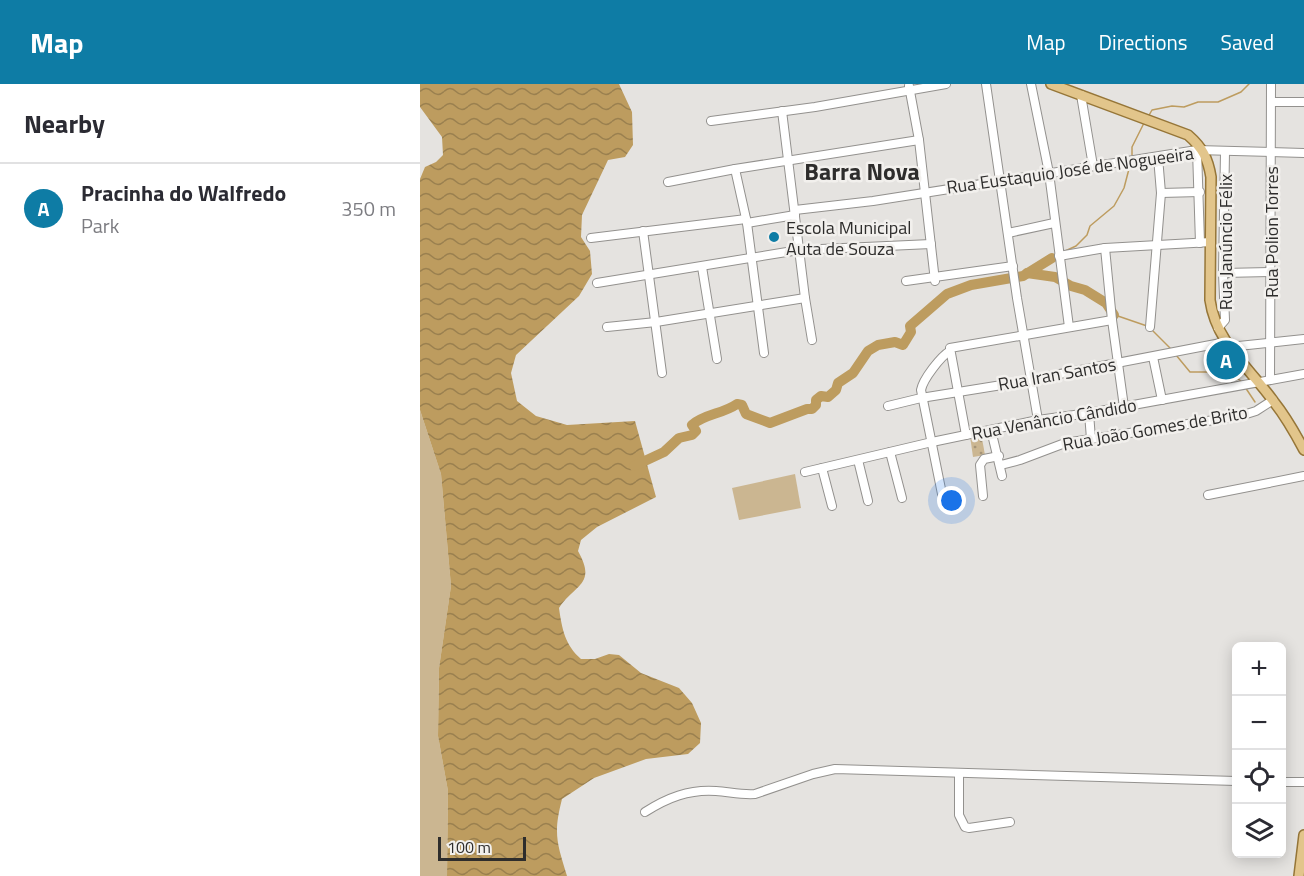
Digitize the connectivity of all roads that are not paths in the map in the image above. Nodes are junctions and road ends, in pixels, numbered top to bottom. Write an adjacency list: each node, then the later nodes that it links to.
1 (946, 84): 6 (street)
2 (986, 84): 22 (street)
3 (1031, 84): 21 (street)
4 (1051, 84): 7 (main road)
5 (1271, 84): 8 (street, Rua Polion Torres)
6 (910, 86): 10 (street); 12 (street)
7 (1081, 95): 13 (main road); 19 (street)
8 (1271, 102): 9 (street); 15 (street, Rua Polion Torres)
9 (1304, 102)
10 (782, 111): 11 (street); 18 (street)
11 (711, 121)
12 (919, 140): 18 (street); 24 (street)
13 (1200, 150): 14 (street, Rua Eustaquio José de Nogueeira); 17 (street, Rua Eustaquio José de Nogueeira); 25 (street); 33 (main road)
14 (1225, 152): 15 (street, Rua Eustaquio José de Nogueeira); 44 (street, Rua Janúncio Félix)
15 (1271, 152): 16 (street, Rua Eustaquio José de Nogueeira); 43 (street, Rua Polion Torres)
16 (1304, 153)
17 (1158, 157): 19 (street, Rua Eustaquio José de Nogueeira); 26 (street)
18 (789, 161): 20 (street); 27 (street)
19 (1093, 166): 21 (street, Rua Eustaquio José de Nogueeira)
20 (735, 170): 23 (street); 28 (street)
21 (1049, 172): 22 (street, Rua Eustaquio José de Nogueeira); 29 (street)
22 (1000, 180): 24 (street, Rua Eustaquio José de Nogueeira); 31 (street)
23 (668, 182)
24 (925, 191): 27 (street, Rua Eustaquio José de Nogueeira); 35 (street)
25 (1200, 192): 26 (street); 34 (street)
26 (1161, 193): 36 (street)
27 (795, 213): 28 (street, Rua Eustaquio José de Nogueeira); 38 (street)
28 (746, 221): 30 (street, Rua Eustaquio José de Nogueeira); 40 (street)
29 (1054, 224): 31 (street); 39 (street)
30 (643, 231): 32 (street, Rua Eustaquio José de Nogueeira); 45 (street)
31 (1008, 233): 41 (street)
32 (591, 238)
33 (1211, 242): 34 (street); 57 (main road)
34 (1200, 243): 36 (street)
35 (931, 244): 38 (street); 46 (street)
36 (1157, 245): 37 (street); 56 (street)
37 (1105, 248): 39 (street); 52 (street)
38 (799, 250): 40 (street); 49 (street)
39 (1059, 256): 55 (street)
40 (752, 258): 42 (street); 50 (street)
41 (1012, 266): 46 (street); 58 (street)
42 (702, 267): 45 (street); 51 (street)
43 (1270, 272): 44 (street); 61 (street, Rua Polion Torres)
44 (1223, 273): 57 (street, Rua Janúncio Félix)
45 (649, 276): 48 (street); 53 (street)
46 (935, 278): 47 (street)
47 (906, 281)
48 (597, 283)
49 (805, 298): 50 (street); 60 (street)
50 (758, 305): 51 (street); 64 (street)
51 (709, 313): 53 (street); 66 (street)
52 (1112, 320): 55 (street); 67 (street)
53 (656, 322): 54 (street); 68 (street)
54 (607, 327)
55 (1068, 327): 58 (street)
56 (1149, 327)
57 (1218, 328): 62 (main road)
58 (1023, 336): 63 (street); 70 (street)
59 (1304, 339): 61 (street, Rua Iran Santos)
60 (812, 340)
61 (1270, 343): 62 (street, Rua Iran Santos); 71 (street, Rua Polion Torres)
62 (1228, 345): 65 (street, Rua Iran Santos); 72 (main road)
63 (950, 350): 73 (street); 74 (street)
64 (764, 353)
65 (1153, 357): 67 (street, Rua Iran Santos); 75 (street)
66 (717, 359)
67 (1118, 363): 70 (street, Rua Iran Santos); 78 (street)
68 (662, 373)
69 (1304, 374): 71 (street, Rua Venâncio Cândido)
70 (1030, 378): 73 (street, Rua Iran Santos); 80 (street)
71 (1270, 380): 72 (street, Rua Venâncio Cândido)
72 (1257, 382): 75 (street, Rua Venâncio Cândido); 76 (main road)
73 (957, 392): 74 (street, Rua Iran Santos); 82 (street)
74 (921, 398): 77 (street, Rua Iran Santos); 84 (street)
75 (1162, 400): 78 (street, Rua Venâncio Cândido)
76 (1274, 400): 83 (street, Rua João Gomes de Brito); 85 (main road)
77 (888, 406)
78 (1124, 407): 79 (street, Rua Venâncio Cândido)
79 (1089, 413): 80 (street, Rua Venâncio Cândido); 83 (street)
80 (1038, 420): 81 (street, Rua Venâncio Cândido)
81 (991, 430): 82 (street, Rua Venâncio Cândido); 87 (street)
82 (966, 435): 84 (street, Rua Venâncio Cândido)
83 (1091, 439): 89 (street, Rua João Gomes de Brito)
84 (932, 442): 86 (street, Rua Venâncio Cândido); 94 (street)
85 (1304, 450)
86 (890, 452): 88 (street, Rua Venâncio Cândido); 97 (street)
87 (999, 456): 89 (street); 96 (street)
88 (858, 460): 90 (street, Rua Venâncio Cândido); 98 (street)
89 (1001, 465): 92 (street)
90 (822, 468): 91 (street, Rua Venâncio Cândido); 99 (street)
91 (805, 472)
92 (1002, 476)
93 (1304, 476): 95 (street)
94 (942, 494)
95 (1208, 495)
96 (983, 496)
97 (902, 498)
98 (868, 501)
99 (832, 506)
100 (958, 774): 101 (street); 104 (street); 105 (street)
101 (1232, 781)
102 (1286, 782): 103 (street)
103 (1304, 782)
104 (645, 812)
105 (1010, 822)
106 (1304, 835): 107 (main road)
107 (1299, 876)

